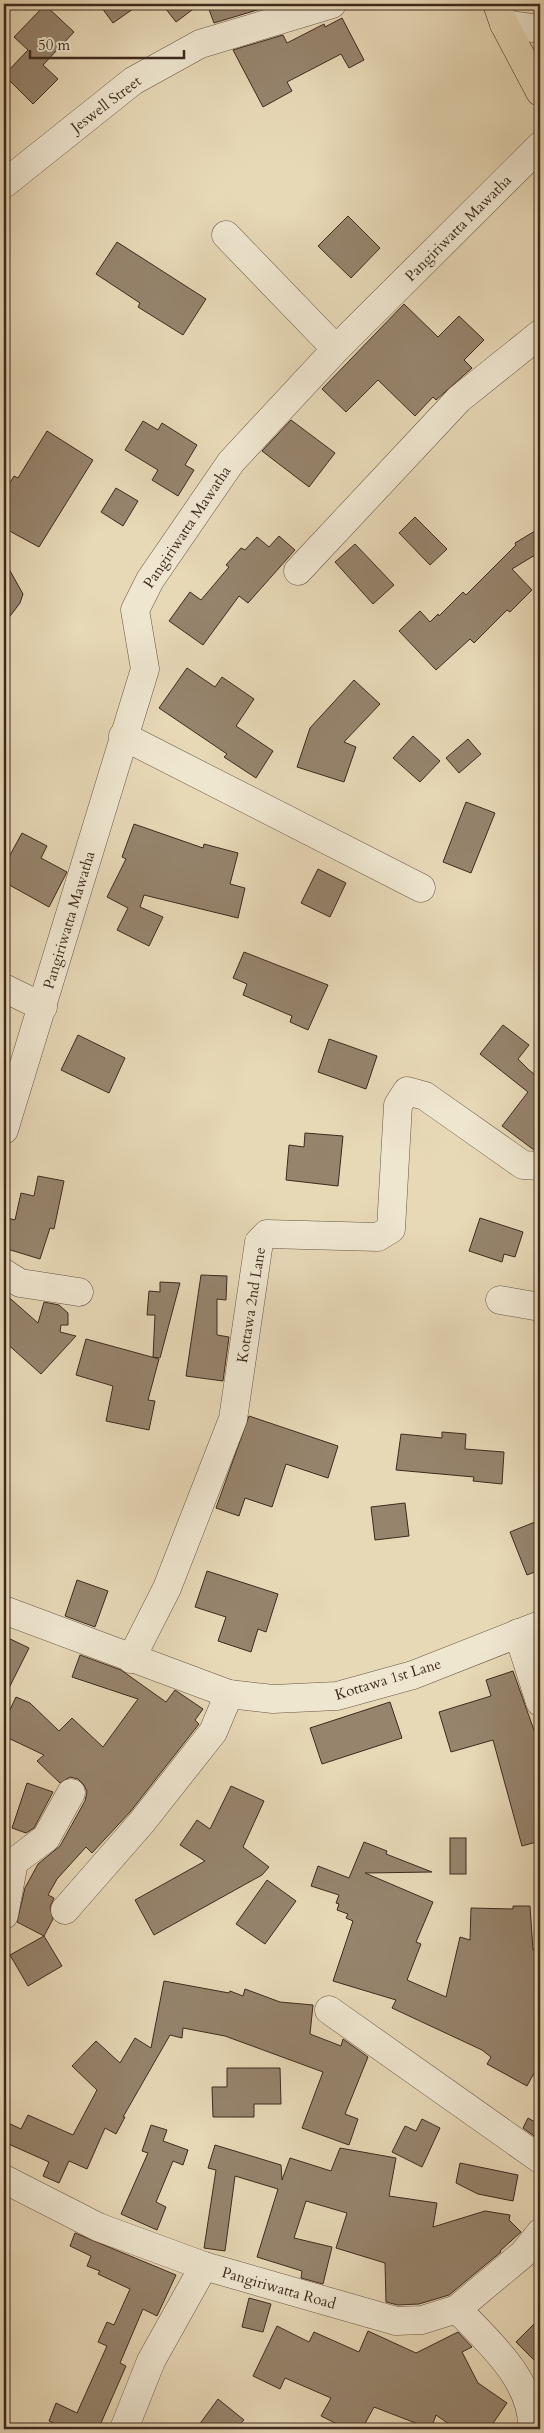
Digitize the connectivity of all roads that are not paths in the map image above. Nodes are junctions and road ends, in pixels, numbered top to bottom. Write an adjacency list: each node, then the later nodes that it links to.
1 (332, 4): 6 (street, Jeswell Street)
2 (501, 14): 3 (street); 4 (main road)
3 (540, 29)
4 (540, 92)
5 (540, 146): 9 (street, Pangiriwatta Mawatha)
6 (4, 184)
7 (226, 235): 9 (street)
8 (540, 334): 10 (street)
9 (336, 349): 11 (street, Pangiriwatta Mawatha)
10 (298, 571)
11 (123, 736): 12 (street); 14 (street, Pangiriwatta Mawatha)
12 (421, 888)
13 (4, 988): 14 (street)
14 (43, 1007): 15 (street, Pangiriwatta Mawatha)
15 (4, 1130)
16 (540, 1166): 23 (street, Kottawa 2nd Lane)
17 (4, 1273): 18 (street)
18 (79, 1292)
19 (500, 1300): 20 (street)
20 (540, 1307)
21 (4, 1610): 23 (street, Kottawa 1st Lane)
22 (529, 1629): 24 (street, Kottawa 1st Lane); 25 (street)
23 (131, 1659): 24 (street, Kottawa 1st Lane)
24 (229, 1694): 28 (street)
25 (540, 1702)
26 (71, 1793): 27 (street)
27 (9, 1858): 29 (street)
28 (65, 1910)
29 (4, 1915)
30 (329, 2010): 31 (street)
31 (540, 2159)
32 (5, 2184): 34 (street, Pangiriwatta Road)
33 (540, 2233): 35 (street, Pangiriwatta Road)
34 (204, 2266): 35 (street, Pangiriwatta Road); 36 (street)
35 (456, 2310): 37 (street)
36 (124, 2429)
37 (532, 2429)

